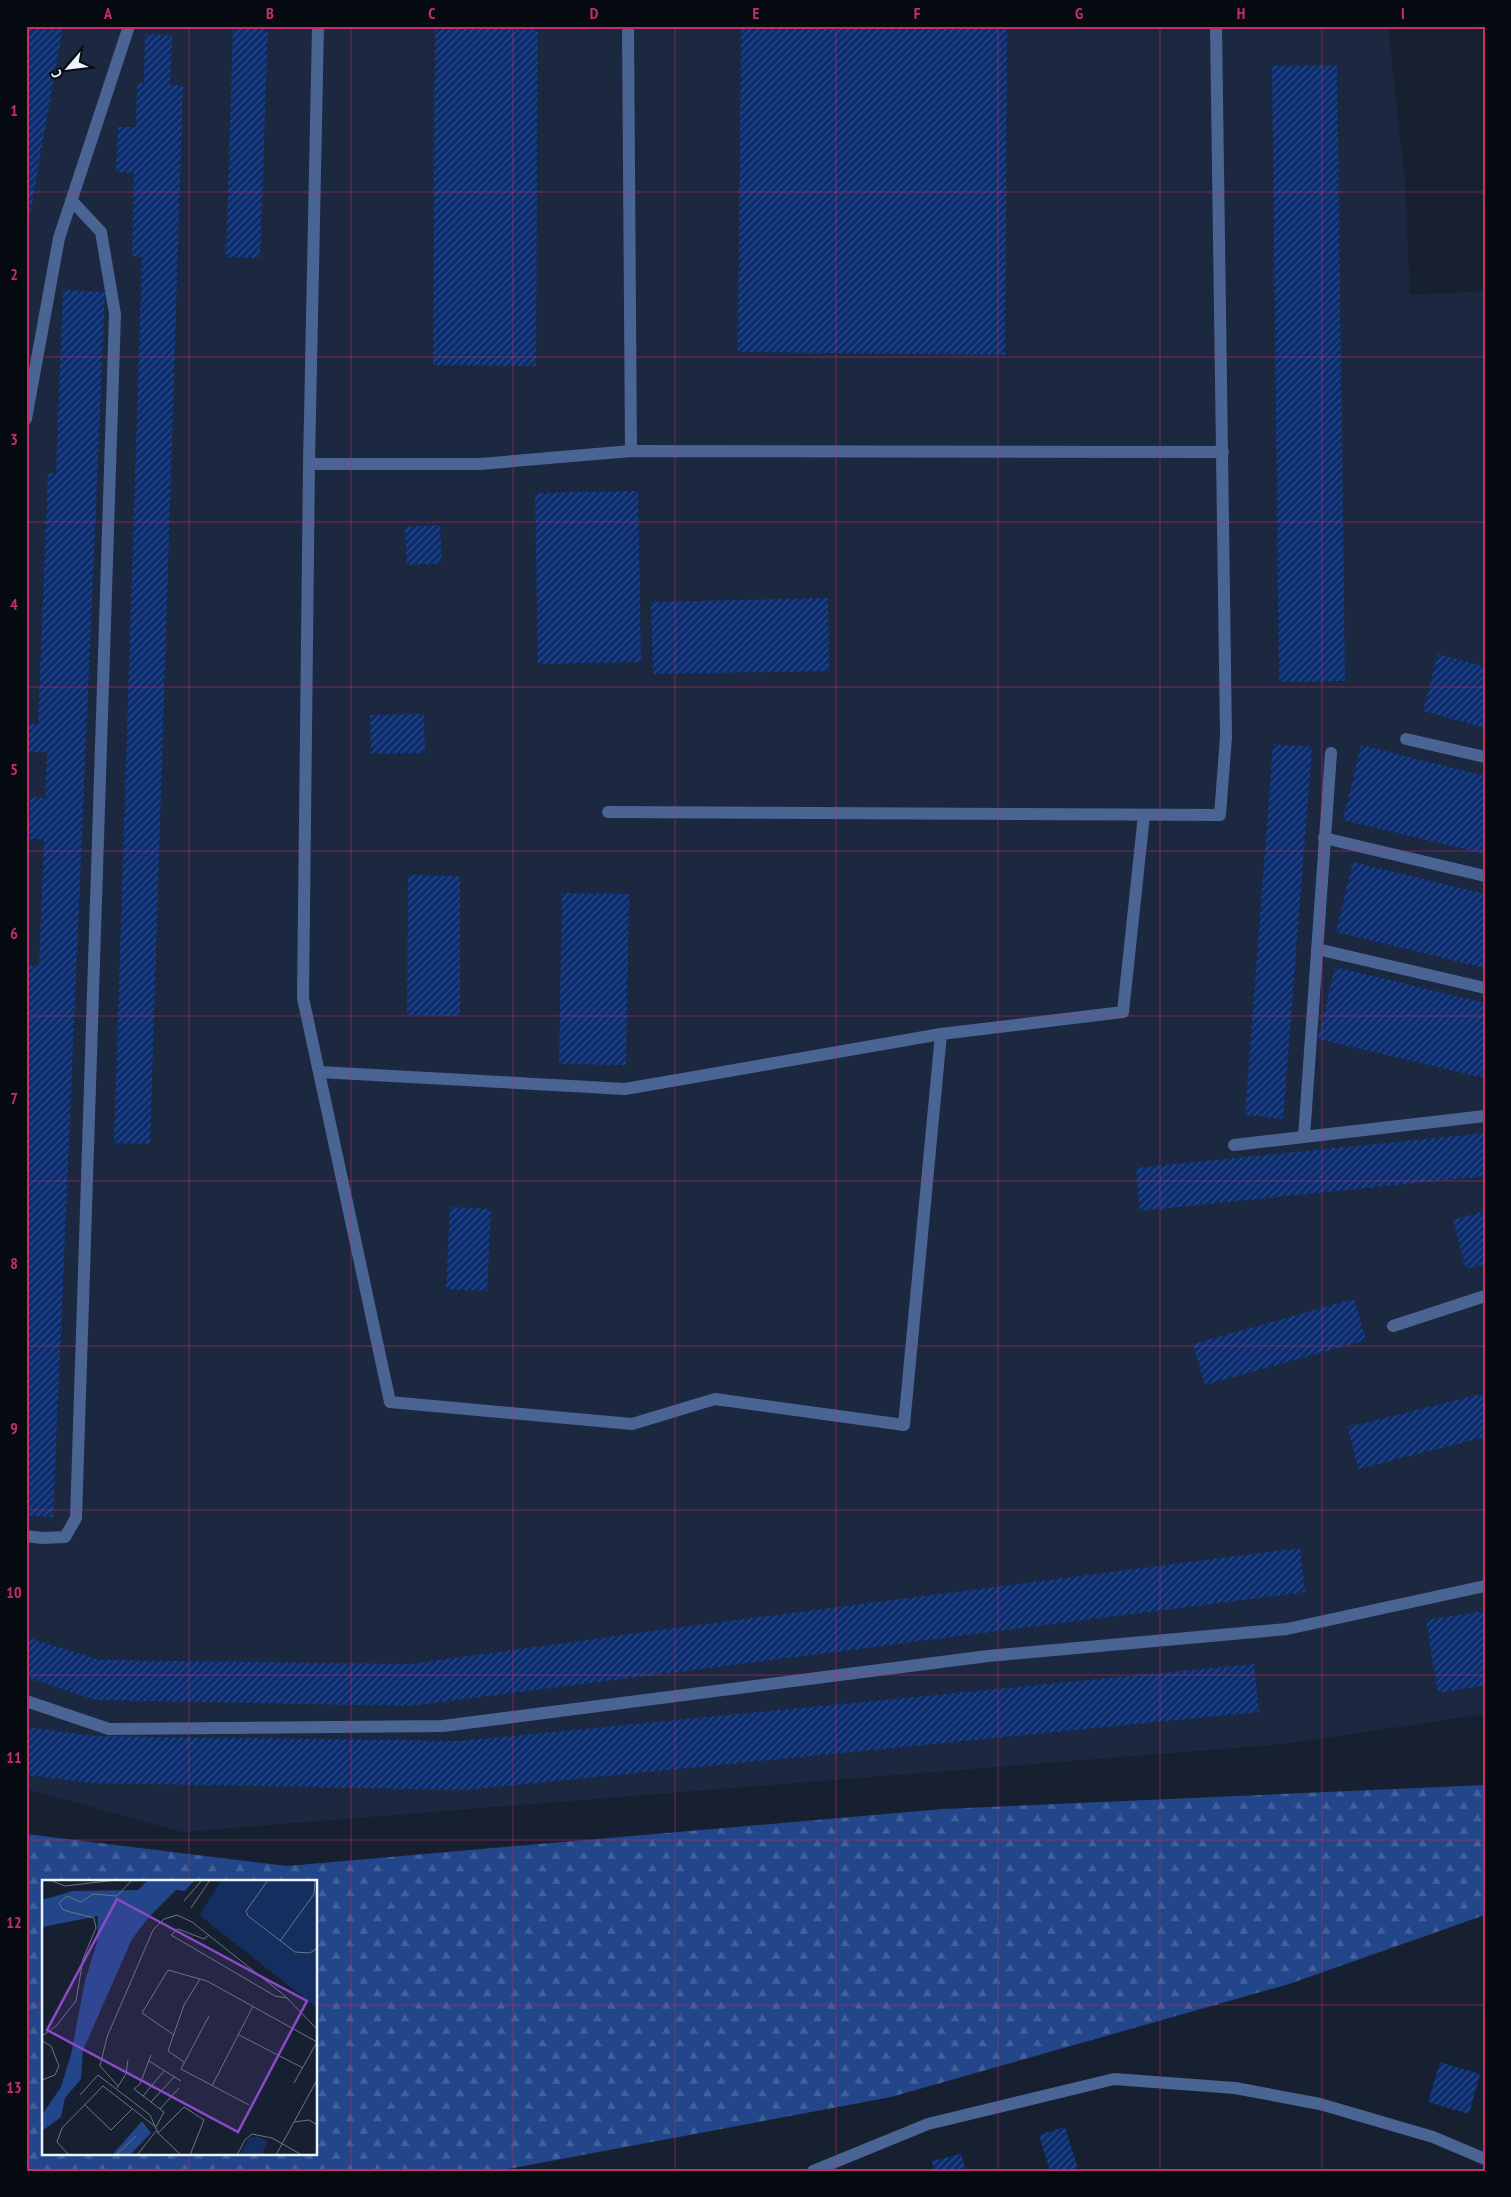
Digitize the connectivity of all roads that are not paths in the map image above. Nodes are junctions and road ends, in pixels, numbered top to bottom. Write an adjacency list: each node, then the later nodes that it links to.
1 (129, 26): 5 (lane)
2 (318, 26): 9 (lane)
3 (628, 26): 7 (lane)
4 (1216, 26): 8 (lane)
5 (72, 201): 6 (lane); 26 (lane)
6 (26, 419)
7 (631, 452): 8 (lane); 9 (lane)
8 (1223, 452): 14 (lane)
9 (309, 464): 20 (lane)
10 (1406, 739): 12 (lane)
11 (1331, 754): 15 (lane)
12 (1485, 757)
13 (608, 812): 14 (lane)
14 (1144, 814): 19 (lane)
15 (1324, 838): 16 (lane); 17 (lane)
16 (1485, 876)
17 (1317, 949): 18 (lane); 22 (lane)
18 (1485, 988)
19 (941, 1034): 20 (lane); 20 (lane)
20 (319, 1072)
21 (1485, 1116): 22 (lane)
22 (1304, 1137): 23 (lane)
23 (1234, 1145)
24 (1485, 1296): 25 (lane)
25 (1393, 1326)
26 (26, 1536)
27 (1485, 1586): 28 (lane)
28 (26, 1701)
29 (1485, 2159): 30 (lane)
30 (813, 2171)

